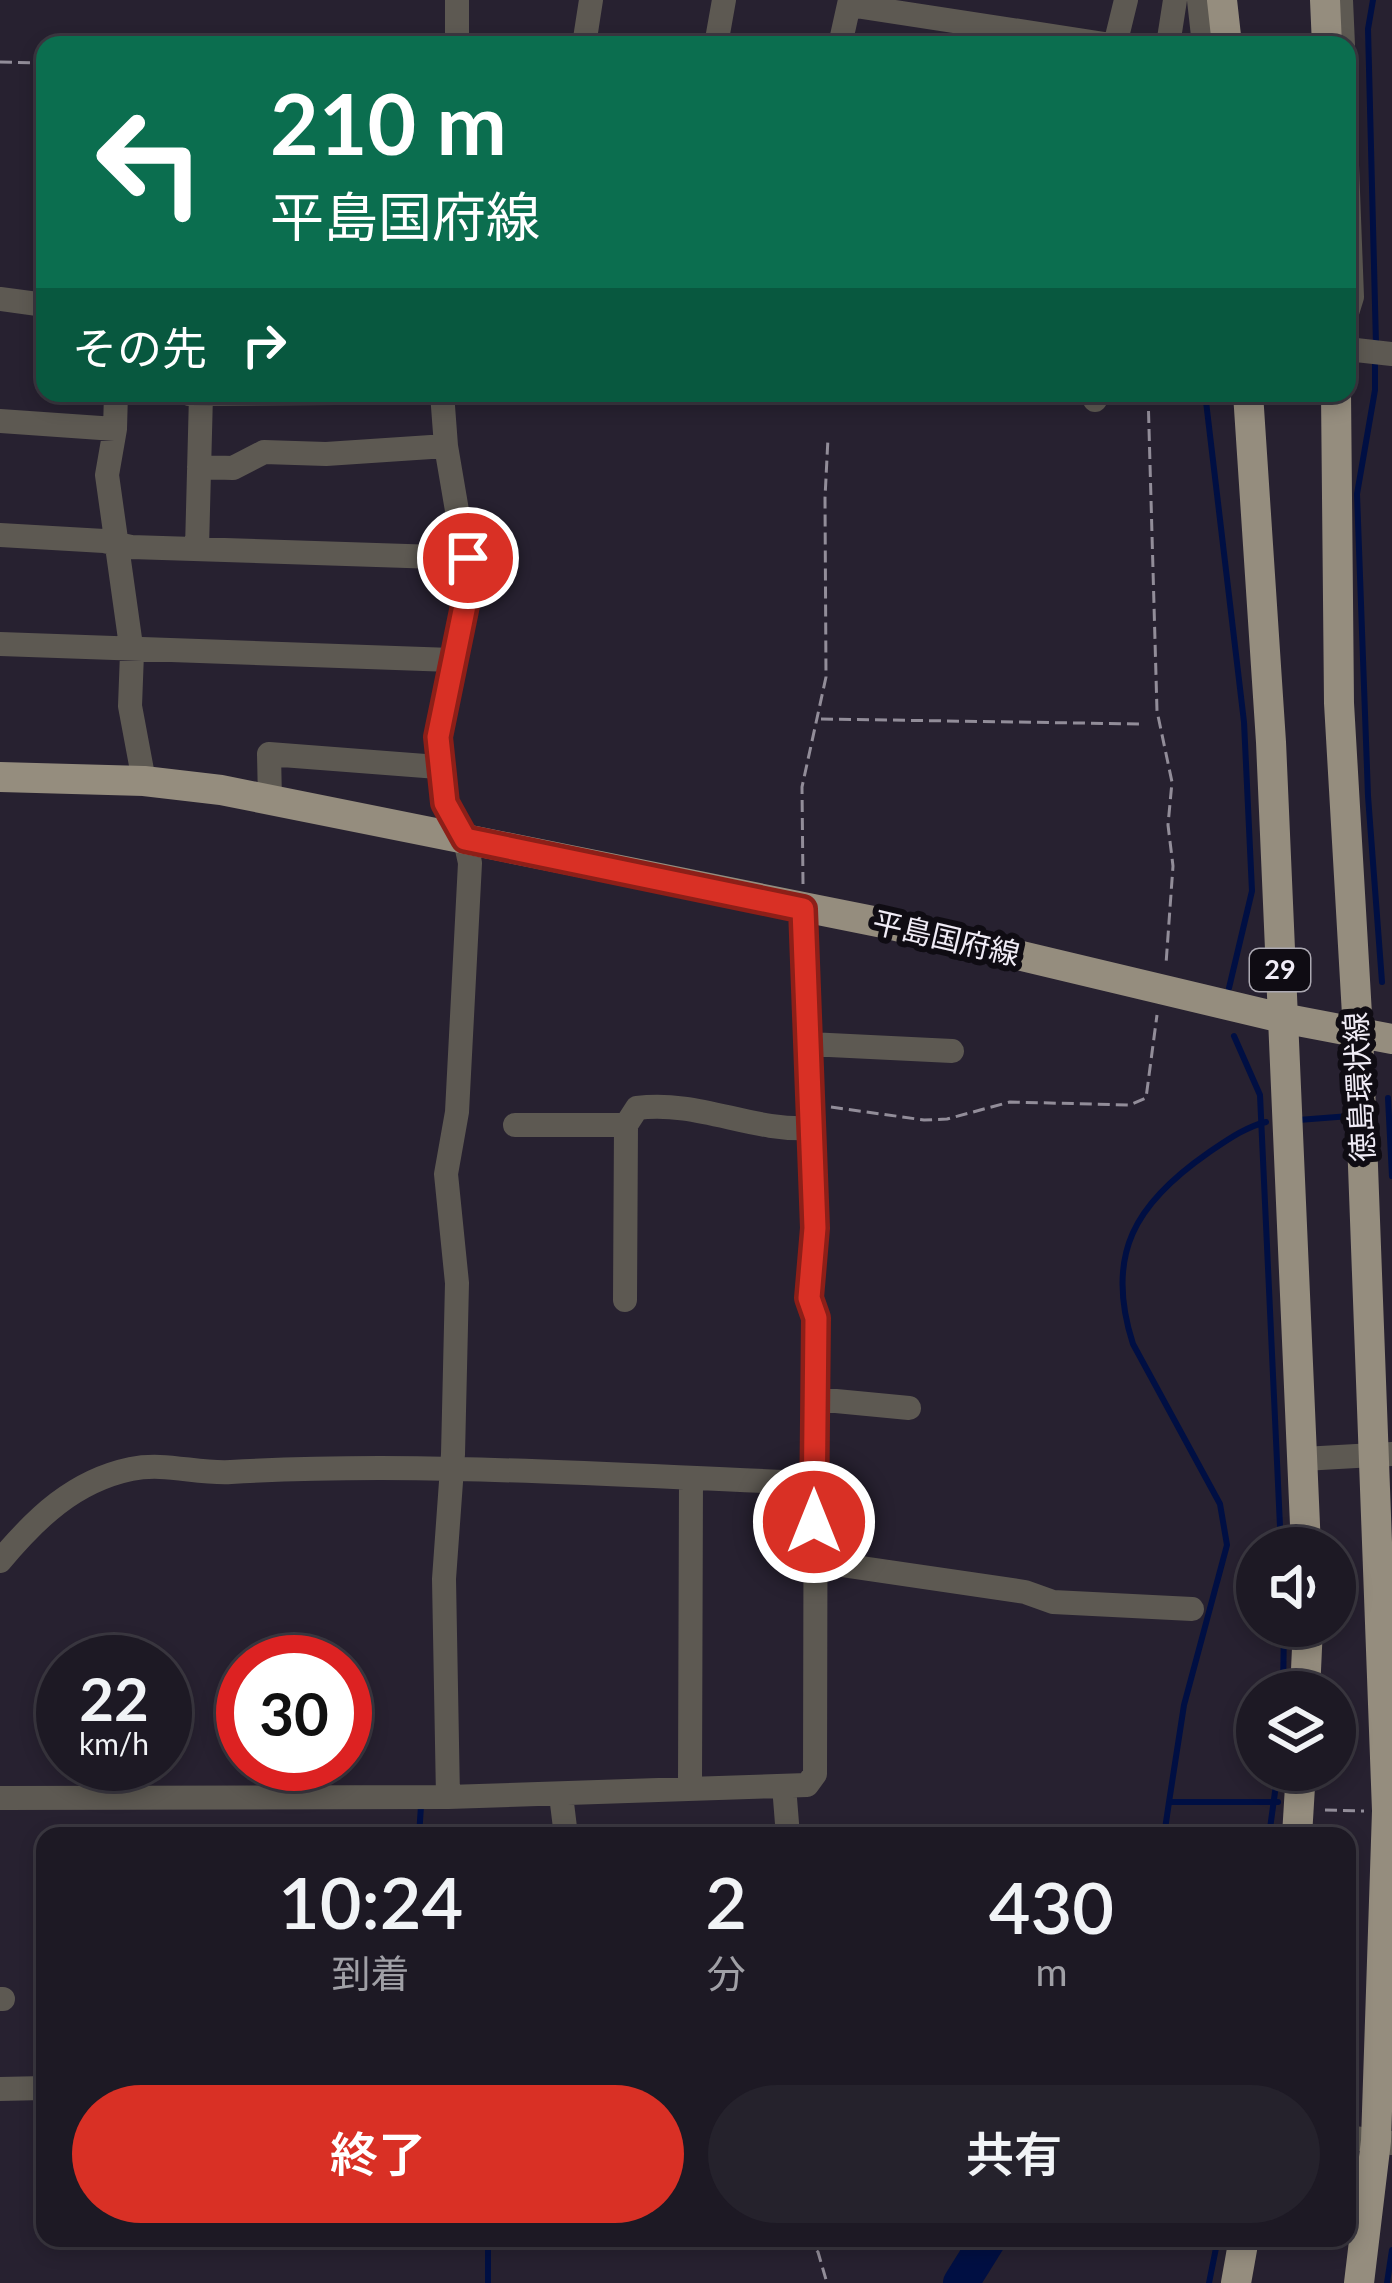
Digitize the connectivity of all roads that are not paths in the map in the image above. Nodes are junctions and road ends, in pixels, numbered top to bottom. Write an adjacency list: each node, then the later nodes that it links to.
1 (457, 0): 11 (street)
2 (591, 0): 12 (street)
3 (724, 0): 13 (street)
4 (1126, 0): 16 (street)
5 (1175, 0): 17 (street)
6 (1199, 0): 18 (street)
7 (1222, 0): 19 (main road)
8 (1325, 0): 20 (main road)
9 (1341, 0): 21 (street)
10 (849, 3): 14 (street); 15 (street)
11 (457, 36)
12 (585, 36)
13 (718, 36)
14 (841, 36)
15 (1056, 36)
16 (1116, 36)
17 (1169, 36)
18 (1203, 36)
19 (1226, 36)
20 (1327, 36)
21 (1342, 36)
22 (0, 299): 23 (street)
23 (36, 303)
24 (116, 402): 30 (street)
25 (195, 402): 32 (street)
26 (443, 402): 31 (street)
27 (1249, 402): 46 (main road, 29)
28 (1336, 402): 47 (main road, 徳島環状線 / 29)
29 (0, 421): 30 (street)
30 (116, 429): 34 (street)
31 (446, 446): 32 (street); 36 (street)
32 (200, 466): 35 (street)
33 (0, 535): 34 (street)
34 (114, 543): 35 (street); 38 (street)
35 (197, 548): 36 (street)
36 (468, 558): 39 (street)
37 (0, 644): 38 (street)
38 (131, 648): 39 (street); 42 (street)
39 (452, 660): 40 (street)
40 (438, 766): 43 (street); 44 (street)
41 (0, 777): 42 (main road, 平島国府線)
42 (144, 782): 43 (main road, 平島国府線)
43 (270, 800): 44 (main road, 平島国府線)
44 (465, 839): 45 (main road, 平島国府線); 59 (street)
45 (803, 909): 46 (main road, 平島国府線); 49 (street)
46 (1282, 1018): 47 (main road, 平島国府線); 58 (main road, 29)
47 (1358, 1032): 48 (main road, 平島国府線); 57 (main road, 徳島環状線 / 29)
48 (1392, 1039)
49 (809, 1044): 50 (street); 51 (street)
50 (952, 1051)
51 (812, 1118): 53 (street); 55 (street)
52 (515, 1125): 53 (street)
53 (626, 1125): 54 (street)
54 (625, 1300)
55 (815, 1399): 56 (street); 61 (street)
56 (909, 1408)
57 (1384, 1454): 58 (street); 77 (main road, 徳島環状線 / 29)
58 (1303, 1459): 62 (main road, 29)
59 (451, 1471): 60 (street); 63 (street); 70 (street)
60 (691, 1479): 61 (street); 67 (street)
61 (814, 1483): 64 (street)
62 (1305, 1527)
63 (0, 1561)
64 (814, 1561): 65 (street); 66 (street)
65 (1192, 1610)
66 (784, 1786): 67 (street); 74 (street)
67 (690, 1787): 69 (street)
68 (1300, 1791): 72 (main road)
69 (561, 1795): 70 (street); 73 (street)
70 (448, 1797): 71 (street)
71 (0, 1798)
72 (1298, 1823)
73 (565, 1827)
74 (787, 1827)
75 (36, 2088): 76 (street)
76 (0, 2089)
77 (1372, 2140): 80 (main road, 徳島環状線 / 29)
78 (1242, 2247): 79 (main road)
79 (1236, 2283)
80 (1359, 2283)

